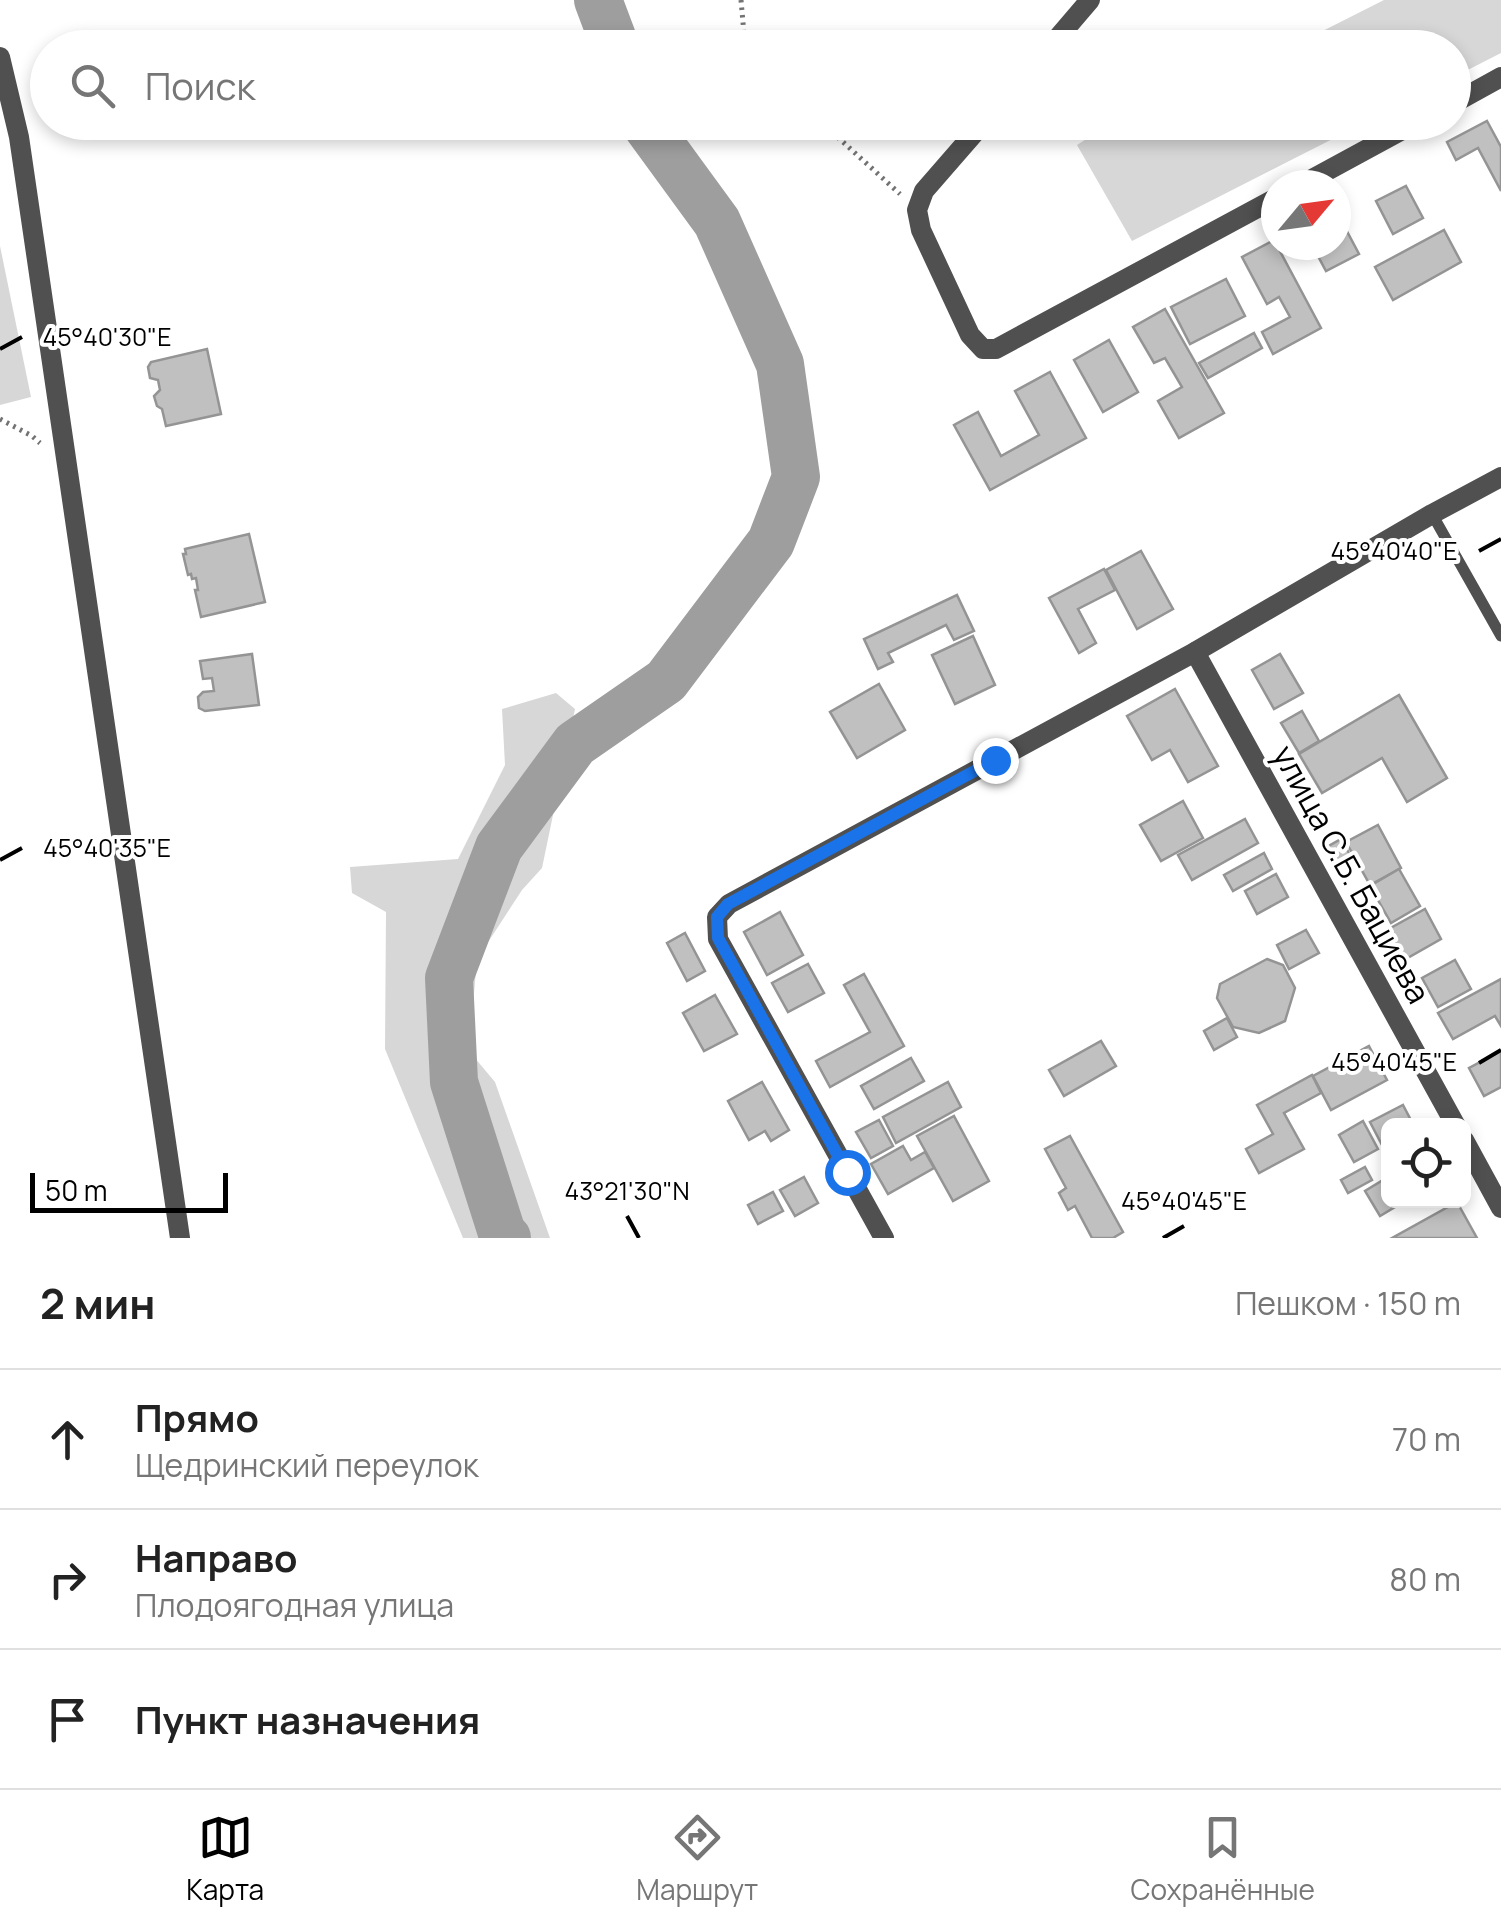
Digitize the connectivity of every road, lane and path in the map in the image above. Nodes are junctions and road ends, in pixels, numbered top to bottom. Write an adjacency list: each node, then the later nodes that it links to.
1 (741, 0): 3 (path)
2 (1090, 0): 4 (street)
3 (744, 30)
4 (1064, 30)
5 (0, 57): 15 (street)
6 (1501, 77): 7 (street)
7 (1471, 94)
8 (841, 140): 13 (path)
9 (969, 140): 13 (street)
10 (1384, 140): 11 (street)
11 (1329, 170)
12 (1261, 206): 13 (street)
13 (917, 210)
14 (0, 418): 15 (path)
15 (68, 471): 23 (street)
16 (1501, 477): 17 (street)
17 (1432, 514): 18 (lane); 19 (street)
18 (1501, 636)
19 (1196, 652): 20 (street, улица С.Б. Бациева); 24 (street)
20 (1452, 1118)
21 (1471, 1153): 22 (street)
22 (1501, 1208)
23 (180, 1238)
24 (884, 1238)

